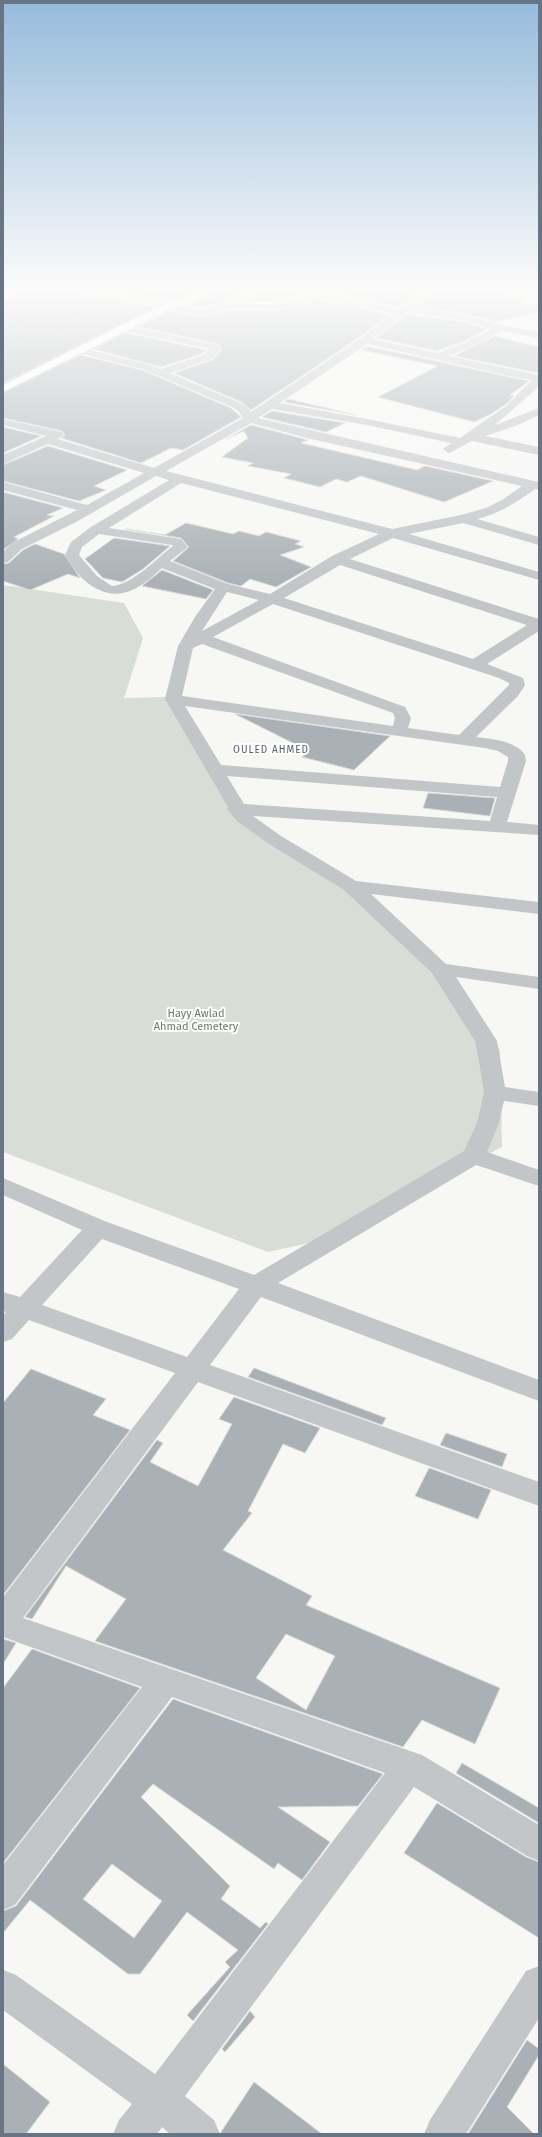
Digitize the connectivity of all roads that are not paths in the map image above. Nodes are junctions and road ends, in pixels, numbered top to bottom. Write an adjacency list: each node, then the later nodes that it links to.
1 (196, 388): 6 (street)
2 (295, 388): 4 (street)
3 (530, 388): 8 (street)
4 (270, 405): 6 (street); 8 (street)
5 (539, 411): 8 (street)
6 (249, 419): 12 (street); 13 (street)
7 (3, 422): 9 (street)
8 (470, 438): 10 (street); 12 (street)
9 (46, 440): 11 (street); 13 (street)
10 (539, 451)
11 (3, 460)
12 (427, 460): 15 (street)
13 (153, 471): 14 (street); 17 (street)
14 (179, 479): 19 (street); 20 (street)
15 (536, 485): 18 (street)
16 (3, 486): 17 (street)
17 (88, 509): 22 (street)
18 (463, 519): 20 (street); 21 (street)
19 (96, 530): 24 (street); 24 (street)
20 (392, 533): 23 (street); 25 (street)
21 (539, 541)
22 (3, 558)
23 (337, 559): 27 (street); 28 (street)
24 (160, 562): 26 (street)
25 (539, 576)
26 (222, 587): 27 (street); 29 (street)
27 (272, 600): 29 (street); 30 (street)
28 (539, 624): 30 (street)
29 (194, 642): 31 (street); 32 (street)
30 (475, 665): 33 (street)
31 (174, 699): 32 (street); 34 (street)
32 (398, 732): 33 (street)
33 (462, 741): 35 (street)
34 (216, 770): 35 (street); 36 (street)
35 (508, 793): 37 (street)
36 (236, 809): 37 (street); 39 (street)
37 (497, 827): 38 (street)
38 (539, 830)
39 (351, 886): 40 (street); 41 (street)
40 (539, 908)
41 (440, 969): 42 (street); 43 (street)
42 (539, 983)
43 (495, 1093): 44 (street); 45 (street)
44 (539, 1099)
45 (474, 1156): 46 (street); 49 (street)
46 (539, 1178)
47 (3, 1186): 48 (street)
48 (98, 1228): 49 (street); 50 (street)
49 (256, 1285): 52 (street); 53 (street)
50 (13, 1305): 51 (street); 52 (street)
51 (3, 1332)
52 (193, 1370): 54 (street); 55 (street)
53 (539, 1391)
54 (539, 1494)
55 (3, 1622): 56 (street)
56 (166, 1680): 57 (street); 59 (street)
57 (410, 1766): 58 (street); 62 (street)
58 (539, 1844)
59 (3, 1893)
60 (539, 1984): 65 (street)
61 (3, 1988): 62 (street)
62 (158, 2099): 63 (street); 64 (street)
63 (133, 2134)
64 (200, 2134)
65 (444, 2134)

